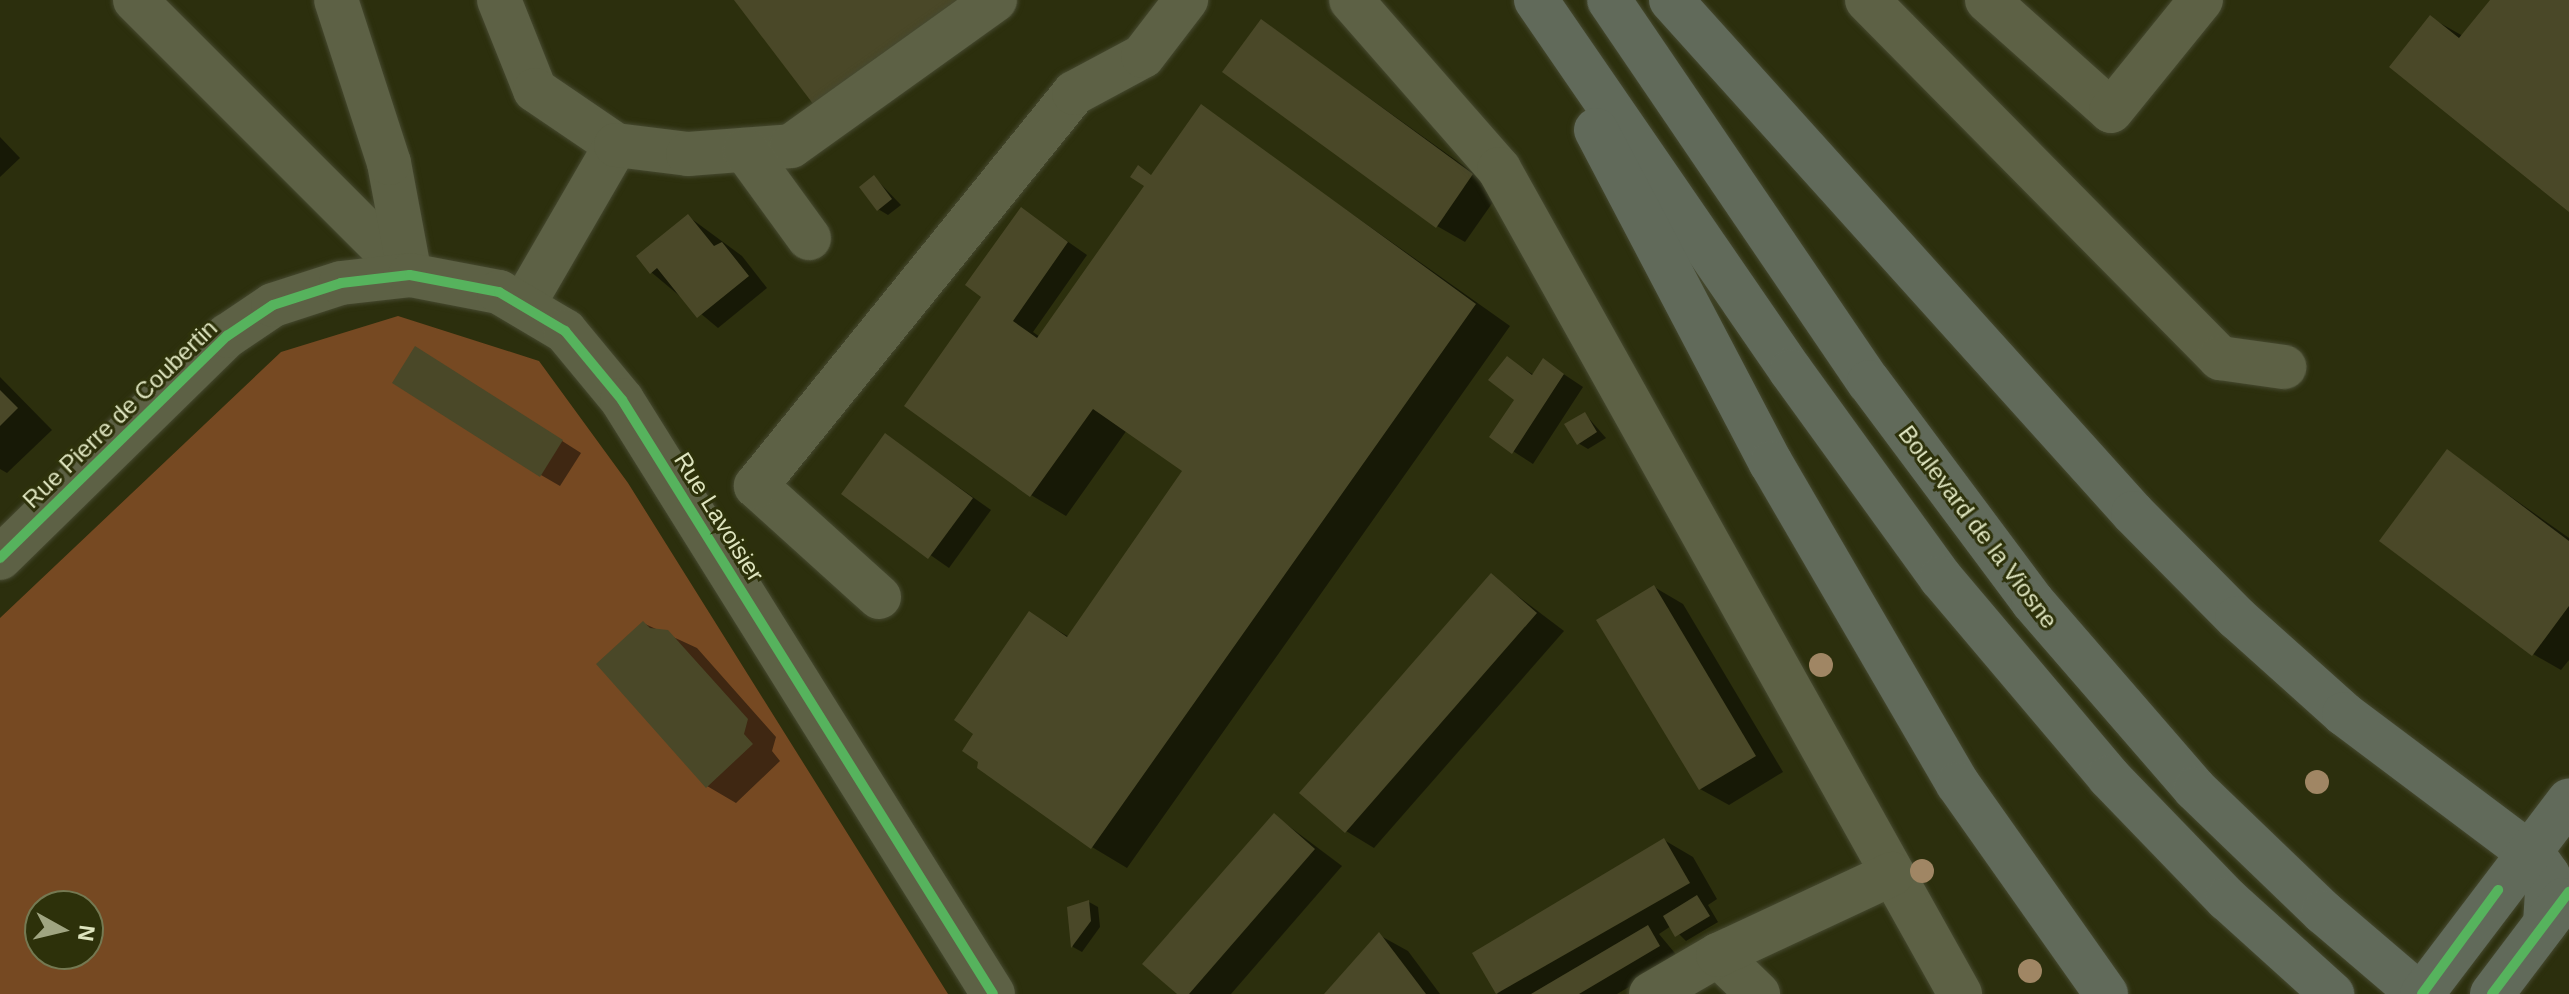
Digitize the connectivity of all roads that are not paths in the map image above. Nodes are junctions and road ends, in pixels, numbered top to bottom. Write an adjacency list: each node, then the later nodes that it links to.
1 (135, 0): 17 (street)
2 (336, 0): 17 (street)
3 (499, 0): 14 (street)
4 (995, 0): 15 (street)
5 (1186, 0): 22 (street)
6 (1351, 0): 25 (street)
7 (1528, 0): 32 (main road)
8 (1536, 0): 33 (main road)
9 (1609, 0): 34 (main road, Boulevard de la Viosne)
10 (1671, 0): 24 (main road)
11 (1867, 0): 20 (street)
12 (1987, 0): 13 (street)
13 (2201, 0)
14 (616, 145): 15 (street); 18 (street)
15 (745, 150): 16 (street)
16 (809, 238)
17 (410, 275): 18 (street, Rue Lavoisier); 19 (street, Rue Lavoisier)
18 (524, 304): 28 (street, Rue Lavoisier)
19 (273, 305): 21 (street, Rue Pierre de Coubertin)
20 (2284, 367)
21 (0, 558)
22 (879, 597)
23 (2569, 800): 24 (main road)
24 (2528, 852): 26 (main road); 34 (main road)
25 (1892, 874): 27 (street); 31 (street)
26 (2557, 908): 35 (main road)
27 (1718, 955): 29 (street); 30 (street)
28 (993, 994)
29 (1651, 994)
30 (1758, 994)
31 (1960, 994)
32 (2106, 994)
33 (2332, 994)
34 (2420, 994)
35 (2492, 994)

